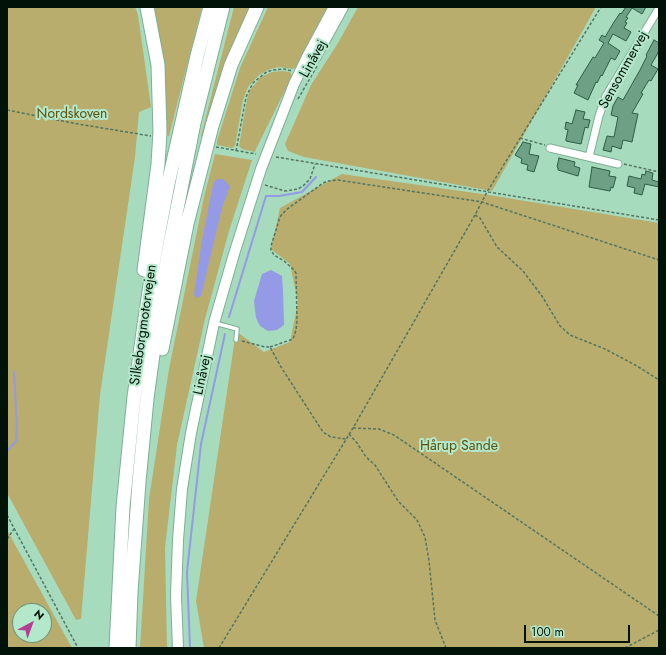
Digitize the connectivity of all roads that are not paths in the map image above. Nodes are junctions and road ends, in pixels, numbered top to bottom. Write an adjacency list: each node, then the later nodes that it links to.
1 (147, 7): 15 (highway)
2 (210, 7): 15 (highway, Silkeborgmotorvejen)
3 (223, 7): 14 (highway, Silkeborgmotorvejen)
4 (257, 7): 14 (highway)
5 (334, 7): 8 (main road, Linåvej)
6 (343, 7): 8 (main road, Linåvej)
7 (659, 8): 10 (street, Sensommervej)
8 (284, 112): 12 (main road, Linåvej)
9 (550, 148): 10 (street)
10 (590, 157): 11 (street)
11 (618, 164)
12 (214, 323): 13 (lane); 18 (main road, Linåvej)
13 (236, 340)
14 (138, 482): 17 (highway, Silkeborgmotorvejen)
15 (123, 507): 16 (highway, Silkeborgmotorvejen)
16 (116, 648)
17 (129, 648)
18 (178, 648)

